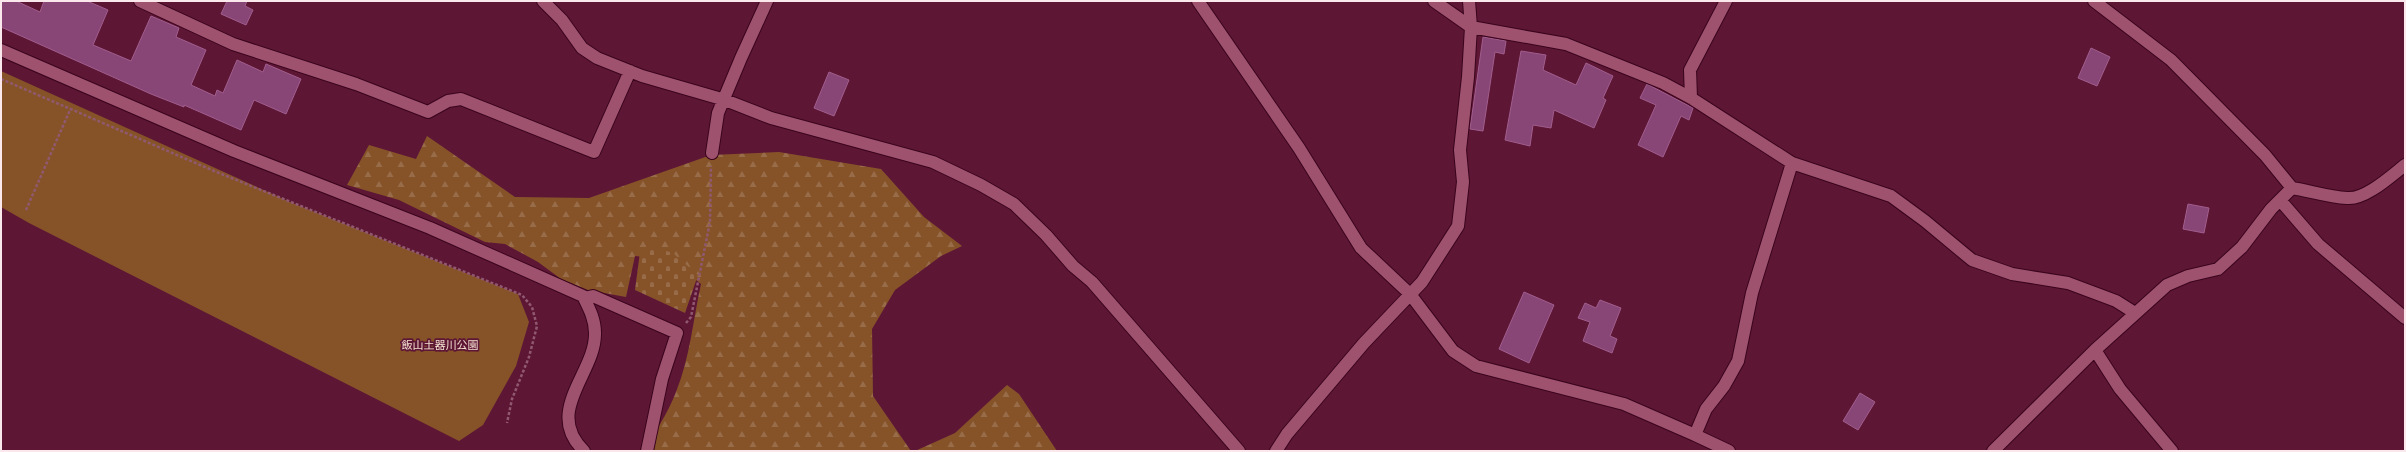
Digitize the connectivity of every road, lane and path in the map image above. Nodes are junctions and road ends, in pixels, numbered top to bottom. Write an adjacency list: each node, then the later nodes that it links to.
1 (140, 1): 11 (street)
2 (544, 1): 11 (street)
3 (768, 1): 14 (street)
4 (1198, 1): 22 (street)
5 (1434, 1): 9 (street)
6 (1469, 1): 9 (street)
7 (1726, 1): 13 (street)
8 (2094, 1): 19 (street)
9 (1471, 27): 13 (street); 22 (street)
10 (1, 50): 23 (street)
11 (630, 71): 14 (street)
12 (1, 79): 15 (path)
13 (1691, 98): 17 (street)
14 (725, 100): 16 (street); 32 (street)
15 (70, 110): 21 (path); 28 (path)
16 (712, 153): 25 (path)
17 (1792, 163): 24 (street); 29 (street)
18 (2405, 165): 19 (street)
19 (2292, 188): 20 (street)
20 (2280, 200): 24 (street); 26 (street)
21 (26, 210)
22 (1410, 294): 29 (street); 33 (street)
23 (584, 298): 30 (street); 31 (street)
24 (2135, 313): 27 (street)
25 (691, 318)
26 (2405, 318)
27 (2095, 350): 35 (street); 36 (street)
28 (507, 423)
29 (1695, 435): 34 (street)
30 (584, 451)
31 (647, 451)
32 (1239, 451)
33 (1276, 451)
34 (1729, 451)
35 (1993, 451)
36 (2172, 451)

